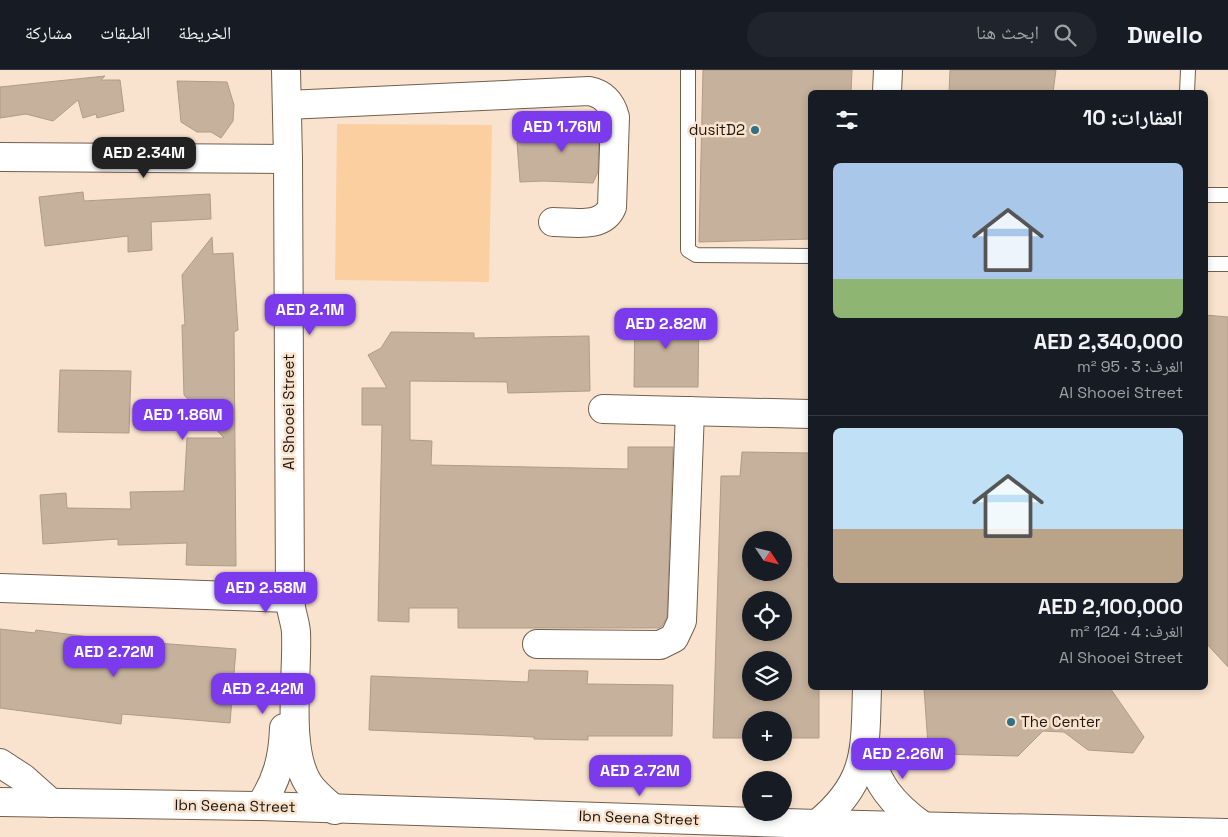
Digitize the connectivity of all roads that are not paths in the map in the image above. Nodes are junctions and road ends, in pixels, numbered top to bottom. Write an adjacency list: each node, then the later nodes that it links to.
1 (286, 70): 7 (street, Al Shooei Street)
2 (688, 70): 13 (lane)
3 (888, 70): 5 (street)
4 (1188, 70): 6 (lane)
5 (887, 90)
6 (1187, 90)
7 (286, 105): 9 (street, Al Shooei Street); 12 (street)
8 (0, 157): 9 (street)
9 (288, 159): 20 (street, Al Shooei Street)
10 (1208, 195): 11 (lane)
11 (1228, 195)
12 (553, 222)
13 (808, 256)
14 (1208, 264): 15 (lane)
15 (1228, 264)
16 (603, 409): 17 (street)
17 (690, 411): 18 (street); 21 (street)
18 (808, 414)
19 (0, 588): 20 (street)
20 (290, 601): 27 (street, Al Shooei Street); 28 (street, Al Shooei Street)
21 (537, 644)
22 (867, 690): 23 (street)
23 (866, 746): 29 (street); 30 (street)
24 (0, 764): 26 (street)
25 (0, 802): 26 (street, Ibn Seena Street)
26 (51, 803): 27 (street, Ibn Seena Street)
27 (260, 806): 28 (street, Ibn Seena Street)
28 (335, 810): 29 (street, Ibn Seena Street)
29 (817, 824): 30 (street, Ibn Seena Street)
30 (923, 826): 31 (street, Ibn Seena Street)
31 (1228, 833)

